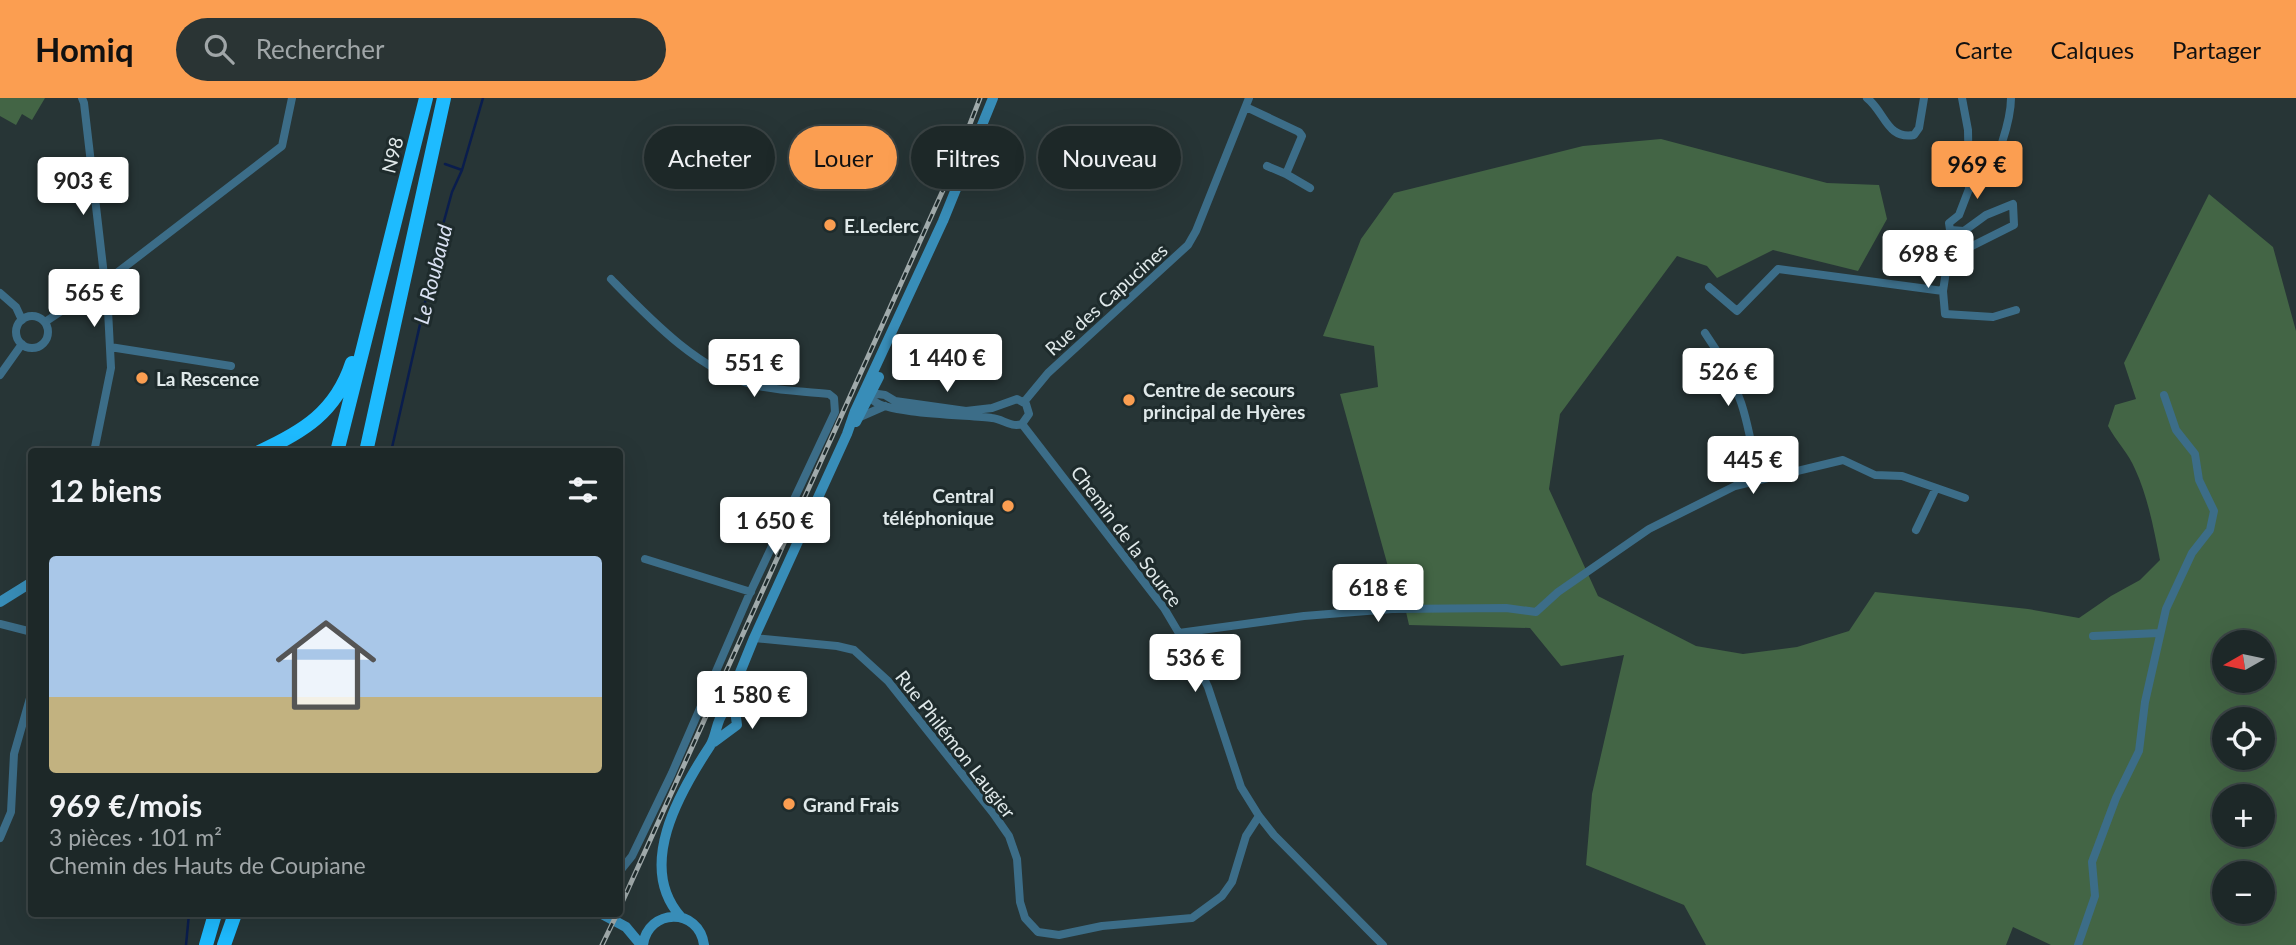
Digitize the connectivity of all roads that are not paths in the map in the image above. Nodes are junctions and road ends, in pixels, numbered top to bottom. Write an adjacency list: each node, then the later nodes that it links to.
1 (82, 98): 18 (street)
2 (292, 98): 18 (street)
3 (426, 98): 16 (highway, N98)
4 (444, 98): 11 (highway)
5 (993, 98): 22 (main road)
6 (1867, 98): 7 (street)
7 (1924, 98)
8 (1962, 98): 15 (street)
9 (2011, 98): 15 (street)
10 (1247, 102): 13 (street); 38 (street, Rue des Capucines)
11 (433, 146): 47 (highway); 48 (highway)
12 (1267, 166): 13 (street)
13 (1286, 174): 14 (street)
14 (1310, 188)
15 (1969, 189): 20 (street)
16 (396, 222): 45 (highway); 46 (highway)
17 (611, 279): 55 (street)
18 (105, 282): 25 (street); 28 (street)
19 (1709, 287): 20 (street)
20 (1943, 291): 23 (street)
21 (0, 293): 24 (street)
22 (911, 293): 30 (main road); 32 (main road)
23 (2016, 310)
24 (22, 320): 25 (street); 27 (street)
25 (45, 322): 27 (street)
26 (1705, 333): 49 (street)
27 (22, 344): 31 (street)
28 (110, 347): 29 (street); 44 (street)
29 (230, 366)
30 (881, 373): 33 (main road); 34 (street)
31 (0, 375)
32 (869, 381): 33 (street); 36 (main road)
33 (870, 395): 34 (street); 36 (street); 39 (street); 40 (main road)
34 (885, 395): 37 (street)
35 (2164, 395): 60 (street)
36 (859, 401): 43 (main road)
37 (1007, 402): 38 (street); 41 (street)
38 (1024, 402): 42 (street)
39 (885, 406): 40 (street); 41 (street)
40 (860, 417): 43 (main road)
41 (1007, 423): 42 (street)
42 (1022, 424): 59 (street, Chemin de la Source)
43 (847, 433): 62 (main road)
44 (95, 448)
45 (268, 448)
46 (338, 448)
47 (357, 448)
48 (367, 448)
49 (1758, 480): 50 (street); 59 (street)
50 (1936, 488): 51 (street); 52 (street)
51 (1965, 498)
52 (1916, 530)
53 (645, 559): 55 (street)
54 (28, 584): 56 (main road)
55 (751, 593): 70 (street)
56 (0, 602)
57 (0, 624): 58 (street)
58 (28, 631)
59 (1179, 633): 68 (street, Chemin de la Source)
60 (2159, 633): 61 (street); 83 (street)
61 (2093, 636)
62 (754, 638): 64 (main road); 68 (street, Rue Philémon Laugier)
63 (28, 705): 69 (street)
64 (730, 713): 65 (main road); 66 (main road)
65 (719, 724): 66 (main road); 67 (main road)
66 (729, 731): 67 (main road)
67 (711, 744): 71 (main road)
68 (1259, 816): 82 (street, Chemin de la Source)
69 (0, 838)
70 (623, 867)
71 (664, 893): 75 (main road); 76 (main road)
72 (214, 917): 78 (highway)
73 (233, 917): 79 (highway)
74 (608, 917): 77 (main road)
75 (681, 917): 76 (main road); 81 (main road)
76 (655, 922): 77 (main road); 80 (main road)
77 (626, 927): 80 (main road)
78 (206, 945)
79 (224, 945)
80 (642, 945)
81 (704, 945)
82 (1383, 945)
83 (2078, 945)

